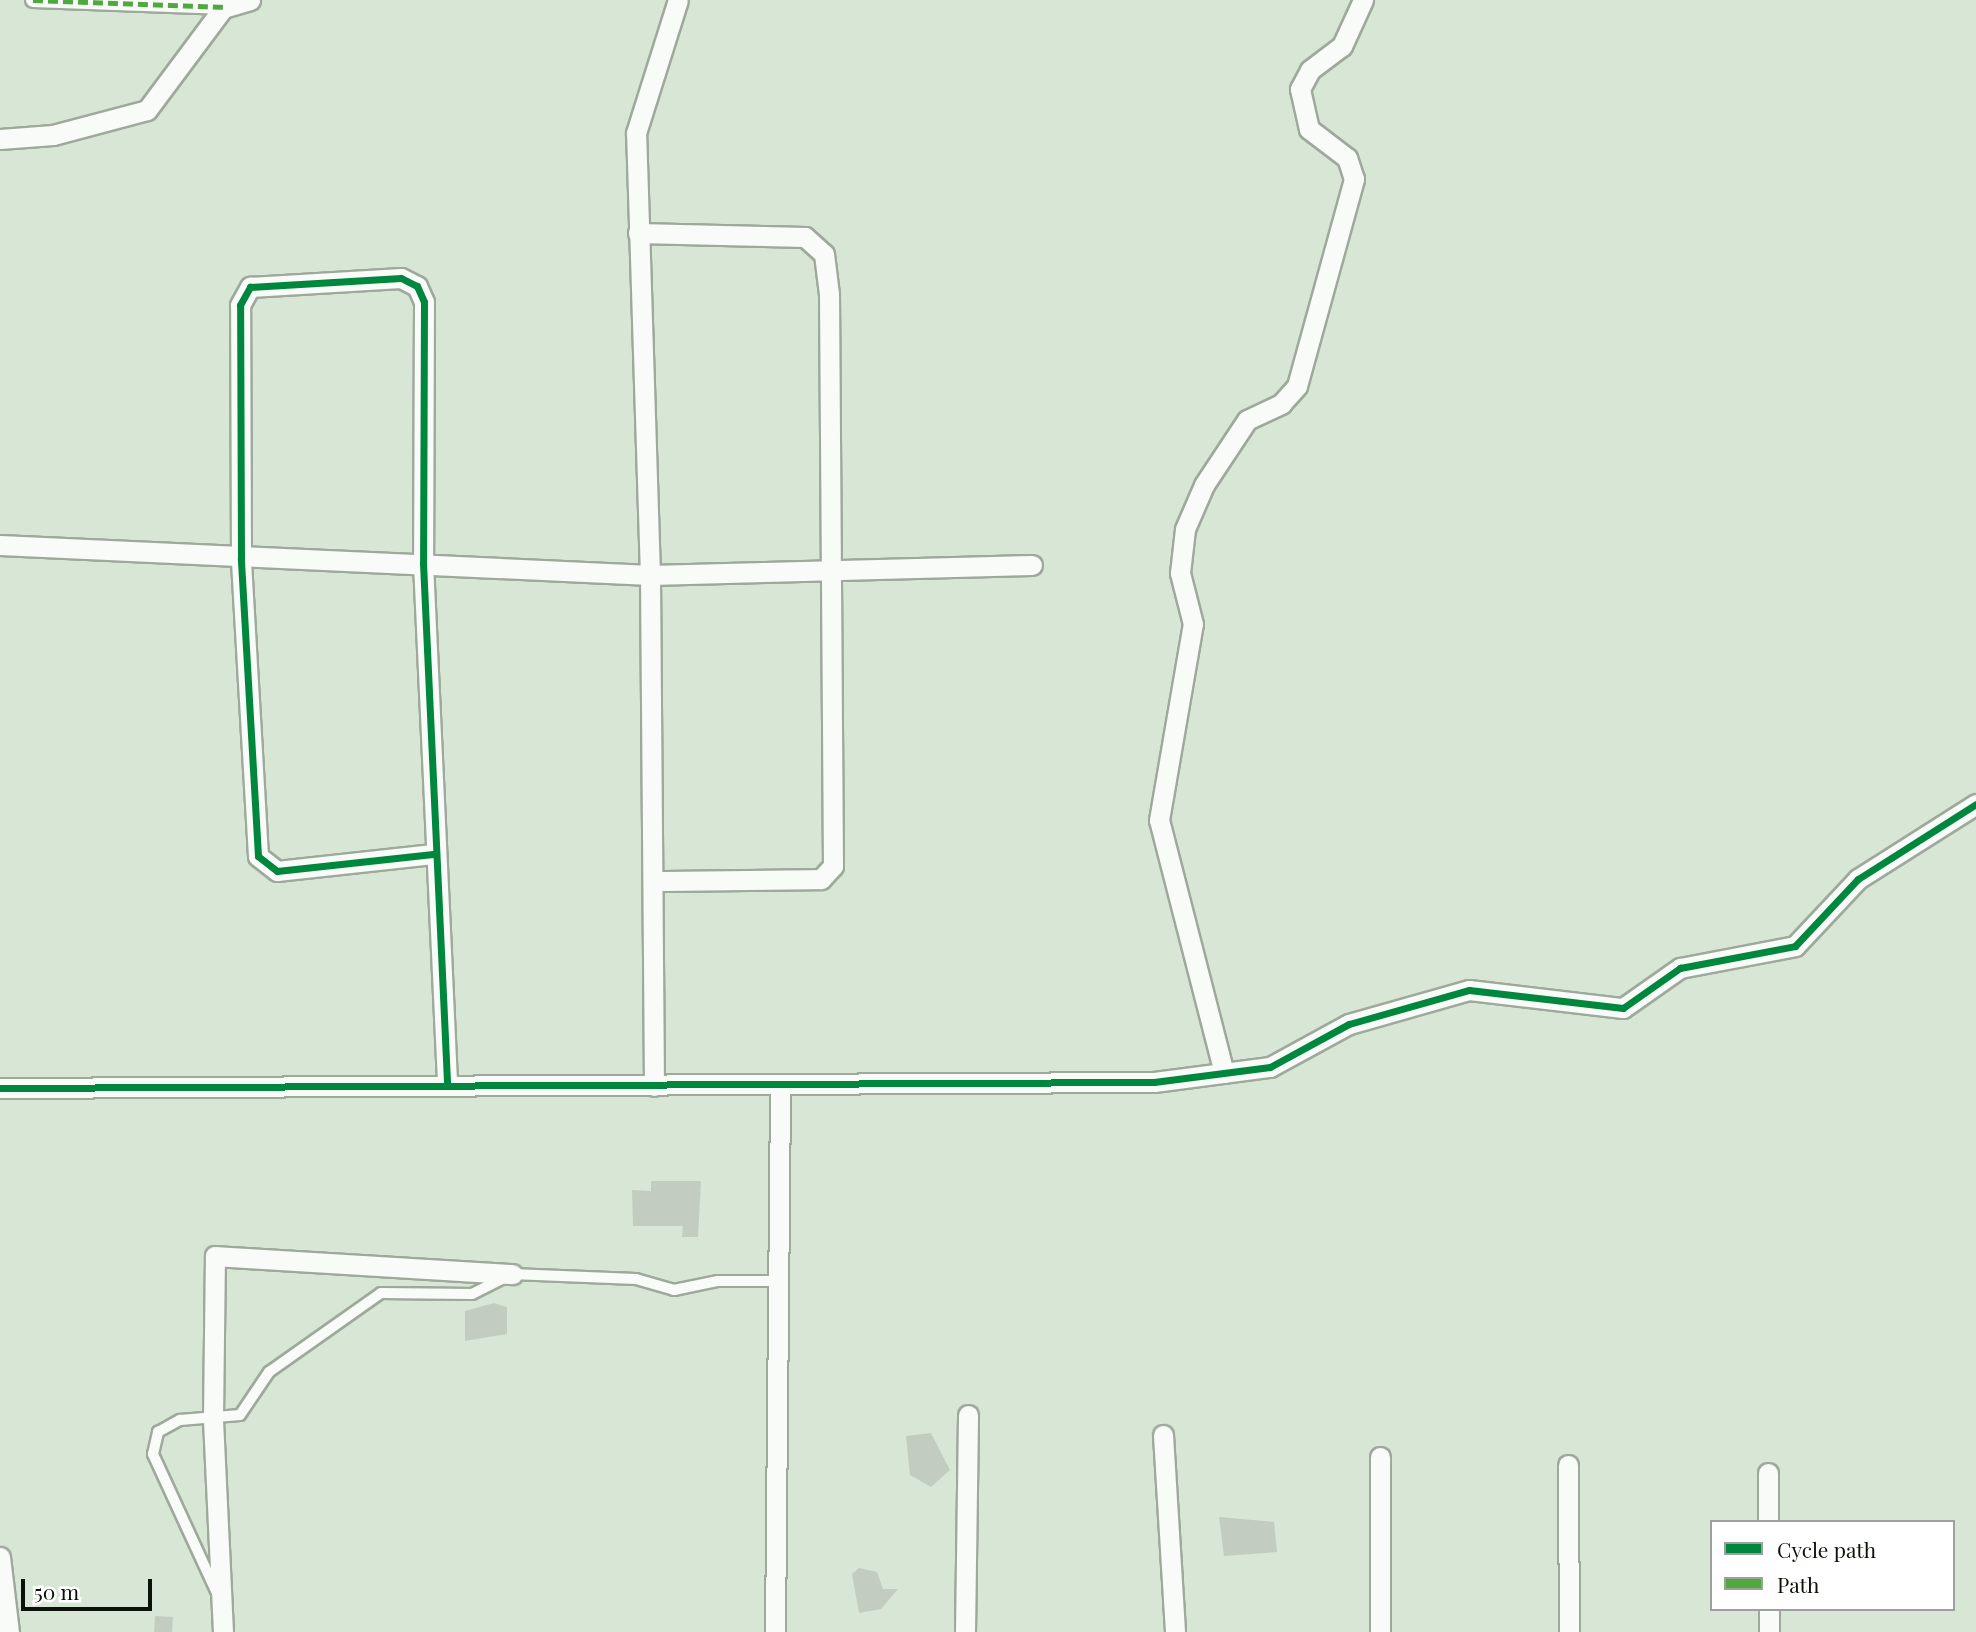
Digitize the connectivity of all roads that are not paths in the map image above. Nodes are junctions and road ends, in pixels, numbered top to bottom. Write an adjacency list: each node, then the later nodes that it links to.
1 (33, 0): 5 (street)
2 (250, 0): 5 (street)
3 (678, 0): 7 (street)
4 (1363, 0): 17 (street)
5 (227, 3): 6 (street)
6 (0, 139)
7 (638, 233): 12 (street); 13 (street)
8 (0, 545): 9 (street)
9 (241, 558): 10 (street); 10 (street); 15 (street)
10 (423, 563): 13 (street); 15 (street)
11 (1032, 565): 12 (street)
12 (832, 568): 13 (street); 16 (street)
13 (650, 575): 16 (street)
14 (1976, 804): 17 (street)
15 (433, 854): 18 (street)
16 (653, 881): 19 (street)
17 (1224, 1073): 21 (street)
18 (447, 1082): 19 (street); 20 (street)
19 (654, 1086): 21 (street)
20 (0, 1088)
21 (780, 1088): 23 (street)
22 (512, 1274): 23 (lane); 25 (lane); 25 (street)
23 (778, 1281): 37 (street)
24 (968, 1415): 38 (street)
25 (213, 1417): 32 (street); 32 (lane)
26 (1163, 1434): 39 (street)
27 (1380, 1457): 40 (street)
28 (1568, 1465): 41 (street)
29 (1768, 1473): 30 (street)
30 (1768, 1520)
31 (0, 1557): 34 (street)
32 (223, 1605): 35 (street); 36 (lane)
33 (1769, 1611): 42 (street)
34 (9, 1632)
35 (223, 1632)
36 (231, 1632)
37 (775, 1632)
38 (965, 1632)
39 (1175, 1632)
40 (1380, 1632)
41 (1569, 1632)
42 (1769, 1632)

